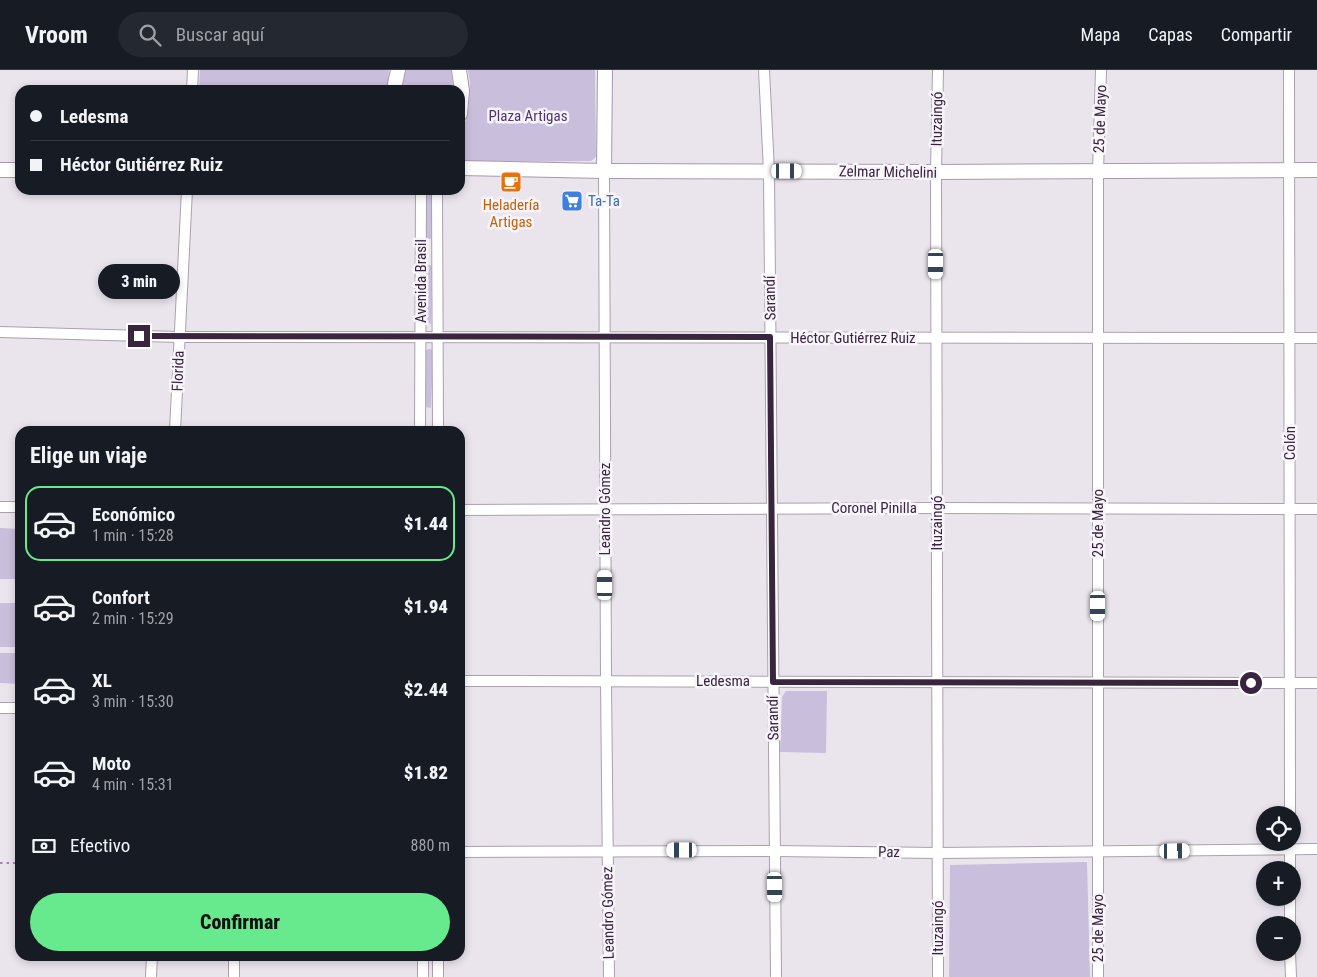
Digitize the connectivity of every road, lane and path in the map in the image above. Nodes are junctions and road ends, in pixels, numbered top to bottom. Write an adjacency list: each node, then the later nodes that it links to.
1 (193, 70): 9 (street)
2 (398, 70): 10 (street)
3 (459, 70): 11 (street)
4 (605, 70): 16 (street, Leandro Gómez)
5 (764, 70): 18 (street, Sarandí)
6 (938, 70): 19 (street, Ituzaingó)
7 (1101, 70): 20 (street, 25 de Mayo)
8 (1289, 70): 13 (street, Colón)
9 (192, 85)
10 (395, 85)
11 (461, 85)
12 (465, 168): 16 (street, Zelmar Michelini)
13 (1290, 169): 17 (street, Zelmar Michelini); 20 (street, Zelmar Michelini); 32 (street, Colón)
14 (0, 170): 15 (street)
15 (15, 170)
16 (604, 170): 18 (street, Zelmar Michelini); 28 (street, Leandro Gómez)
17 (1317, 170)
18 (769, 171): 19 (street, Zelmar Michelini); 29 (street, Sarandí)
19 (936, 172): 20 (street, Zelmar Michelini); 30 (street, Ituzaingó)
20 (1098, 172): 31 (street, 25 de Mayo)
21 (187, 195): 25 (street, Florida)
22 (421, 195): 26 (street, Avenida Brasil)
23 (437, 195): 27 (street, Avenida Brasil)
24 (0, 332): 25 (street, Héctor Gutiérrez Ruiz)
25 (179, 337): 26 (street, Héctor Gutiérrez Ruiz); 34 (street, Florida)
26 (421, 337): 27 (street, Héctor Gutiérrez Ruiz); 35 (street, Avenida Brasil)
27 (438, 337): 28 (street, Héctor Gutiérrez Ruiz); 36 (street, Avenida Brasil)
28 (604, 337): 29 (street, Héctor Gutiérrez Ruiz); 41 (street, Leandro Gómez)
29 (770, 337): 30 (street, Héctor Gutiérrez Ruiz); 39 (street, Sarandí)
30 (936, 338): 31 (street, Héctor Gutiérrez Ruiz); 40 (street, Ituzaingó)
31 (1098, 338): 32 (street, Héctor Gutiérrez Ruiz); 42 (street, 25 de Mayo)
32 (1290, 338): 33 (street, Héctor Gutiérrez Ruiz); 43 (street, Colón)
33 (1317, 338)
34 (175, 426)
35 (420, 426)
36 (438, 426)
37 (0, 506): 38 (street)
38 (15, 507)
39 (772, 508): 40 (street, Coronel Pinilla); 41 (street, Coronel Pinilla); 48 (street, Sarandí)
40 (937, 508): 42 (street, Coronel Pinilla); 49 (street, Ituzaingó)
41 (605, 509): 45 (street, Coronel Pinilla); 46 (street, Leandro Gómez)
42 (1099, 509): 43 (street, Coronel Pinilla); 50 (street, 25 de Mayo)
43 (1290, 509): 44 (street, Coronel Pinilla); 51 (street, Colón)
44 (1317, 509)
45 (465, 510)
46 (606, 681): 47 (street, Ledesma); 48 (street, Ledesma); 59 (street, Leandro Gómez)
47 (465, 682)
48 (773, 682): 49 (street, Ledesma); 60 (street, Sarandí)
49 (936, 682): 50 (street, Ledesma); 63 (street, Ituzaingó)
50 (1097, 683): 51 (street, Ledesma); 62 (street, 25 de Mayo)
51 (1289, 683): 52 (street, Ledesma); 55 (street, Colón)
52 (1317, 683)
53 (0, 708): 54 (street)
54 (15, 708)
55 (1290, 806)
56 (1256, 847): 62 (street, Paz)
57 (1301, 847): 58 (street, Paz)
58 (1317, 849)
59 (608, 850): 60 (street, Paz); 61 (street, Paz); 75 (street, Leandro Gómez)
60 (775, 851): 63 (street, Paz); 76 (street, Sarandí)
61 (465, 852)
62 (1098, 852): 63 (street, Paz); 78 (street, 25 de Mayo)
63 (937, 853): 77 (street, Ituzaingó)
64 (15, 863): 65 (path)
65 (0, 864)
66 (152, 961): 71 (street)
67 (234, 961): 72 (street)
68 (423, 961): 73 (street)
69 (438, 961): 74 (street)
70 (1290, 961): 79 (street)
71 (151, 977)
72 (234, 977)
73 (423, 977)
74 (438, 977)
75 (609, 977)
76 (776, 977)
77 (938, 977)
78 (1098, 977)
79 (1291, 977)

